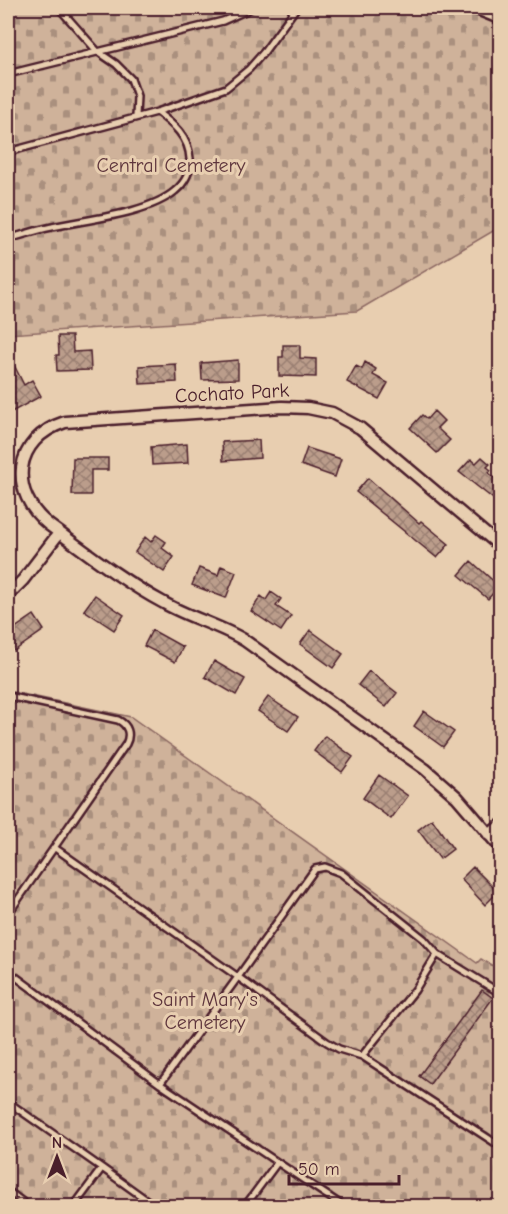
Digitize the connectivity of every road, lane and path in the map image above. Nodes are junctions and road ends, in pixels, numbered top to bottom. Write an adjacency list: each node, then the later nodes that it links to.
1 (59, 8): 6 (lane)
2 (252, 8): 6 (lane)
3 (296, 8): 8 (lane)
4 (468, 8): 5 (lane)
5 (501, 21)
6 (97, 51): 7 (lane); 9 (lane)
7 (8, 74)
8 (157, 112): 9 (lane); 11 (lane)
9 (136, 117): 10 (lane)
10 (8, 152)
11 (8, 239)
12 (59, 533): 13 (street, Cochato Park); 14 (street); 17 (street, Cochato Park)
13 (501, 546)
14 (8, 595)
15 (8, 696): 19 (lane)
16 (501, 826): 17 (street)
17 (489, 835): 18 (street, Cochato Park)
18 (501, 847)
19 (55, 848): 20 (lane); 23 (lane)
20 (8, 914)
21 (437, 954): 23 (lane); 24 (lane); 25 (lane)
22 (8, 971): 26 (lane)
23 (238, 977): 25 (lane); 26 (lane)
24 (501, 993)
25 (362, 1056): 28 (lane)
26 (160, 1084): 29 (lane)
27 (8, 1101): 30 (lane)
28 (501, 1146)
29 (277, 1163): 35 (lane); 36 (lane)
30 (102, 1168): 33 (lane); 34 (lane)
31 (8, 1191): 32 (lane)
32 (28, 1206)
33 (74, 1206)
34 (155, 1206)
35 (246, 1206)
36 (343, 1206)

